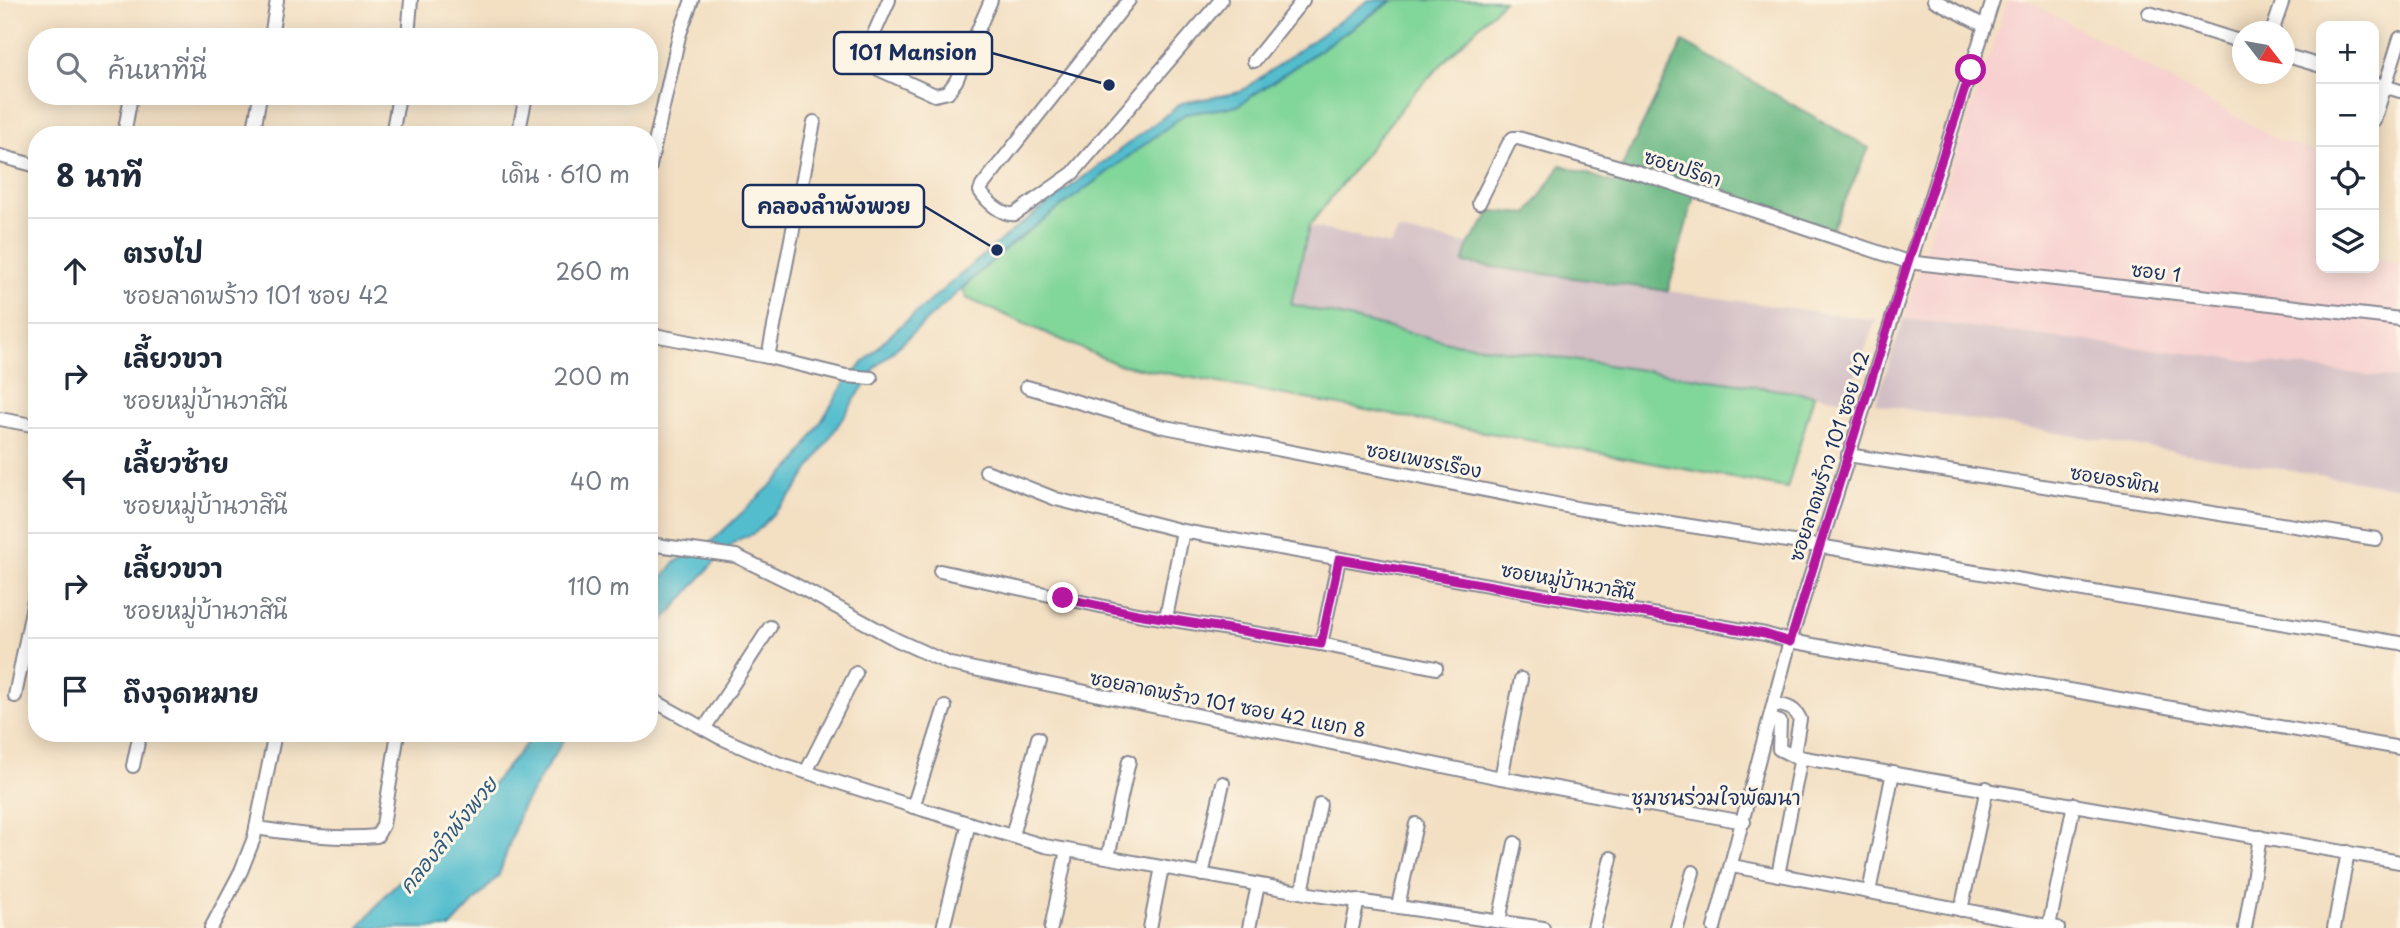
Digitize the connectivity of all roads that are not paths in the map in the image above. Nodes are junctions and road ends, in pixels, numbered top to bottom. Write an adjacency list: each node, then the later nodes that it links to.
1 (277, 0): 15 (street)
2 (411, 0): 16 (street)
3 (889, 0): 4 (street)
4 (991, 0)
5 (1129, 0): 6 (street)
6 (1221, 0)
7 (1303, 0): 20 (street)
8 (1934, 0): 14 (street)
9 (1993, 0): 14 (street, ซอยลาดพร้าว 101 ซอย 42)
10 (2283, 0): 13 (street)
11 (690, 1): 33 (street)
12 (2149, 13): 18 (street)
13 (2276, 21)
14 (1985, 26): 37 (street, ซอยลาดพร้าว 101 ซอย 42)
15 (272, 28)
16 (409, 28)
17 (2400, 38): 22 (street)
18 (2232, 39)
19 (2295, 58): 21 (street)
20 (1254, 61)
21 (2316, 65)
22 (2379, 84): 23 (street)
23 (2400, 91)
24 (129, 105): 29 (street)
25 (258, 105): 30 (street)
26 (397, 105): 31 (street)
27 (524, 105): 32 (street)
28 (814, 122): 40 (street)
29 (126, 126)
30 (255, 126)
31 (394, 126)
32 (520, 126)
33 (658, 130)
34 (0, 156): 35 (street)
35 (28, 164)
36 (1479, 203): 37 (street, ซอยปรีดา)
37 (1908, 262): 38 (street, ซอย 1); 45 (street, ซอยลาดพร้าว 101 ซอย 42)
38 (2400, 319)
39 (658, 336): 40 (street)
40 (768, 357): 41 (street)
41 (871, 378)
42 (1027, 387): 50 (street, ซอยเพชรเรือง)
43 (0, 419): 44 (street)
44 (28, 424)
45 (1848, 455): 48 (street, ซอยอรพิณ); 50 (street, ซอยลาดพร้าว 101 ซอย 42)
46 (986, 471): 47 (street, ซอยหมู่บ้านวาสินี)
47 (1183, 531): 51 (street, ซอยหมู่บ้านวาสินี); 53 (street)
48 (2376, 539)
49 (658, 546): 78 (street, ซอยลาดพร้าว 101 ซอย 42 แยก 8)
50 (1819, 546): 56 (street, ซอยลาดพร้าว 101 ซอย 42); 57 (street, ซอยเพชรเรือง)
51 (1339, 559): 56 (street, ซอยหมู่บ้านวาสินี); 58 (street)
52 (940, 571): 53 (street)
53 (1166, 618): 58 (street)
54 (770, 627): 67 (street)
55 (28, 630): 62 (street)
56 (1790, 642): 64 (street, ซอยลาดพร้าว 101 ซอย 42); 72 (street, ซอยหมู่บ้านวาสินี)
57 (2400, 643)
58 (1321, 644): 59 (street)
59 (1436, 668)
60 (856, 673): 76 (street)
61 (1521, 679): 78 (street)
62 (15, 696)
63 (658, 703): 67 (street)
64 (1774, 705): 66 (street, ซอยลาดพร้าว 101 ซอย 42); 73 (street)
65 (945, 707): 83 (street)
66 (1771, 719): 73 (street); 84 (street, ซอยลาดพร้าว 101 ซอย 42)
67 (705, 729): 76 (street)
68 (1038, 738): 88 (street)
69 (138, 742): 75 (street)
70 (273, 742): 87 (street)
71 (397, 742): 87 (street)
72 (2400, 748)
73 (1798, 756): 77 (street); 100 (street)
74 (1129, 761): 93 (street)
75 (133, 766)
76 (806, 772): 83 (street)
77 (1893, 772): 80 (street); 103 (street)
78 (1501, 778): 84 (street, ซอยลาดพร้าว 101 ซอย 42 แยก 8)
79 (1223, 783): 99 (street)
80 (1987, 788): 82 (street); 106 (street)
81 (1320, 804): 102 (street)
82 (2074, 804): 89 (street); 109 (street)
83 (913, 807): 85 (street)
84 (1744, 822): 96 (street, ซอยลาดพร้าว 101 ซอย 42)
85 (969, 823): 88 (street); 111 (street)
86 (1416, 824): 105 (street)
87 (256, 828): 110 (street)
88 (1012, 836): 91 (street)
89 (2260, 837): 92 (street); 120 (street)
90 (1516, 844): 107 (street)
91 (1067, 850): 93 (street); 112 (street)
92 (2348, 852): 95 (street); 121 (street)
93 (1108, 857): 97 (street)
94 (1611, 858): 117 (street)
95 (2400, 862)
96 (1732, 866): 100 (street); 119 (street, ซอยลาดพร้าว 101 ซอย 42)
97 (1162, 867): 99 (street); 113 (street)
98 (1693, 872): 118 (street)
99 (1202, 875): 101 (street)
100 (1778, 875): 103 (street)
101 (1258, 885): 102 (street); 114 (street)
102 (1302, 892): 104 (street)
103 (1869, 892): 106 (street)
104 (1358, 900): 105 (street); 115 (street)
105 (1398, 906): 108 (street)
106 (1961, 910): 109 (street)
107 (1499, 921): 108 (street); 116 (street)
108 (1467, 922)
109 (2054, 927)
110 (211, 928)
111 (943, 928)
112 (1051, 928)
113 (1150, 928)
114 (1249, 928)
115 (1352, 928)
116 (1543, 928)
117 (1594, 928)
118 (1677, 928)
119 (1714, 928)
120 (2245, 928)
121 (2334, 928)

